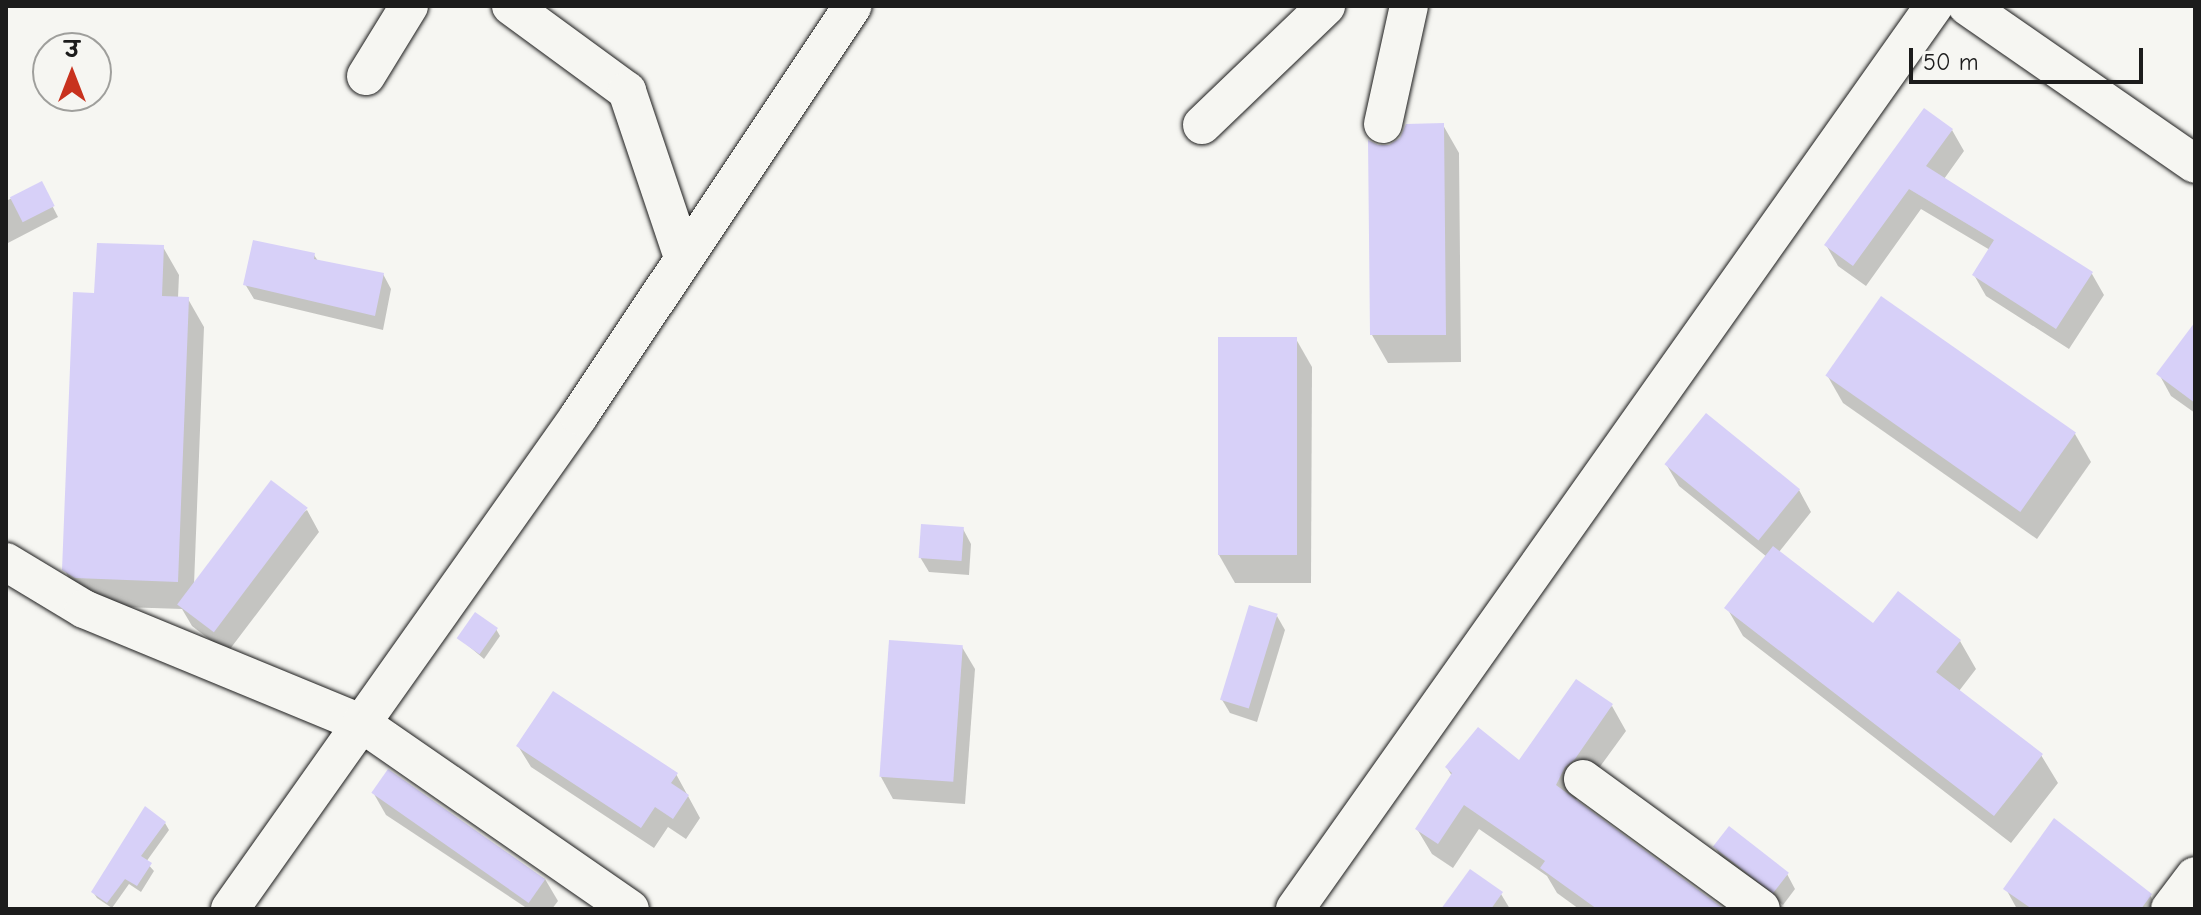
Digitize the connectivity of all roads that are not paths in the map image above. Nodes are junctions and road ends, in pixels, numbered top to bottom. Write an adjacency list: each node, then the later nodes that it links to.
1 (409, 6): 8 (street)
2 (511, 6): 12 (street)
3 (852, 6): 12 (street)
4 (1326, 6): 10 (street)
5 (1409, 6): 9 (street)
6 (1934, 6): 19 (street)
7 (1967, 6): 11 (street)
8 (366, 76)
9 (1383, 124)
10 (1202, 125)
11 (2195, 164)
12 (683, 257): 14 (street)
13 (6, 562): 14 (street)
14 (361, 723): 17 (street); 18 (street)
15 (1583, 779): 20 (street)
16 (2195, 876): 21 (street)
17 (230, 909)
18 (630, 909)
19 (1295, 909)
20 (1761, 909)
21 (2170, 909)

